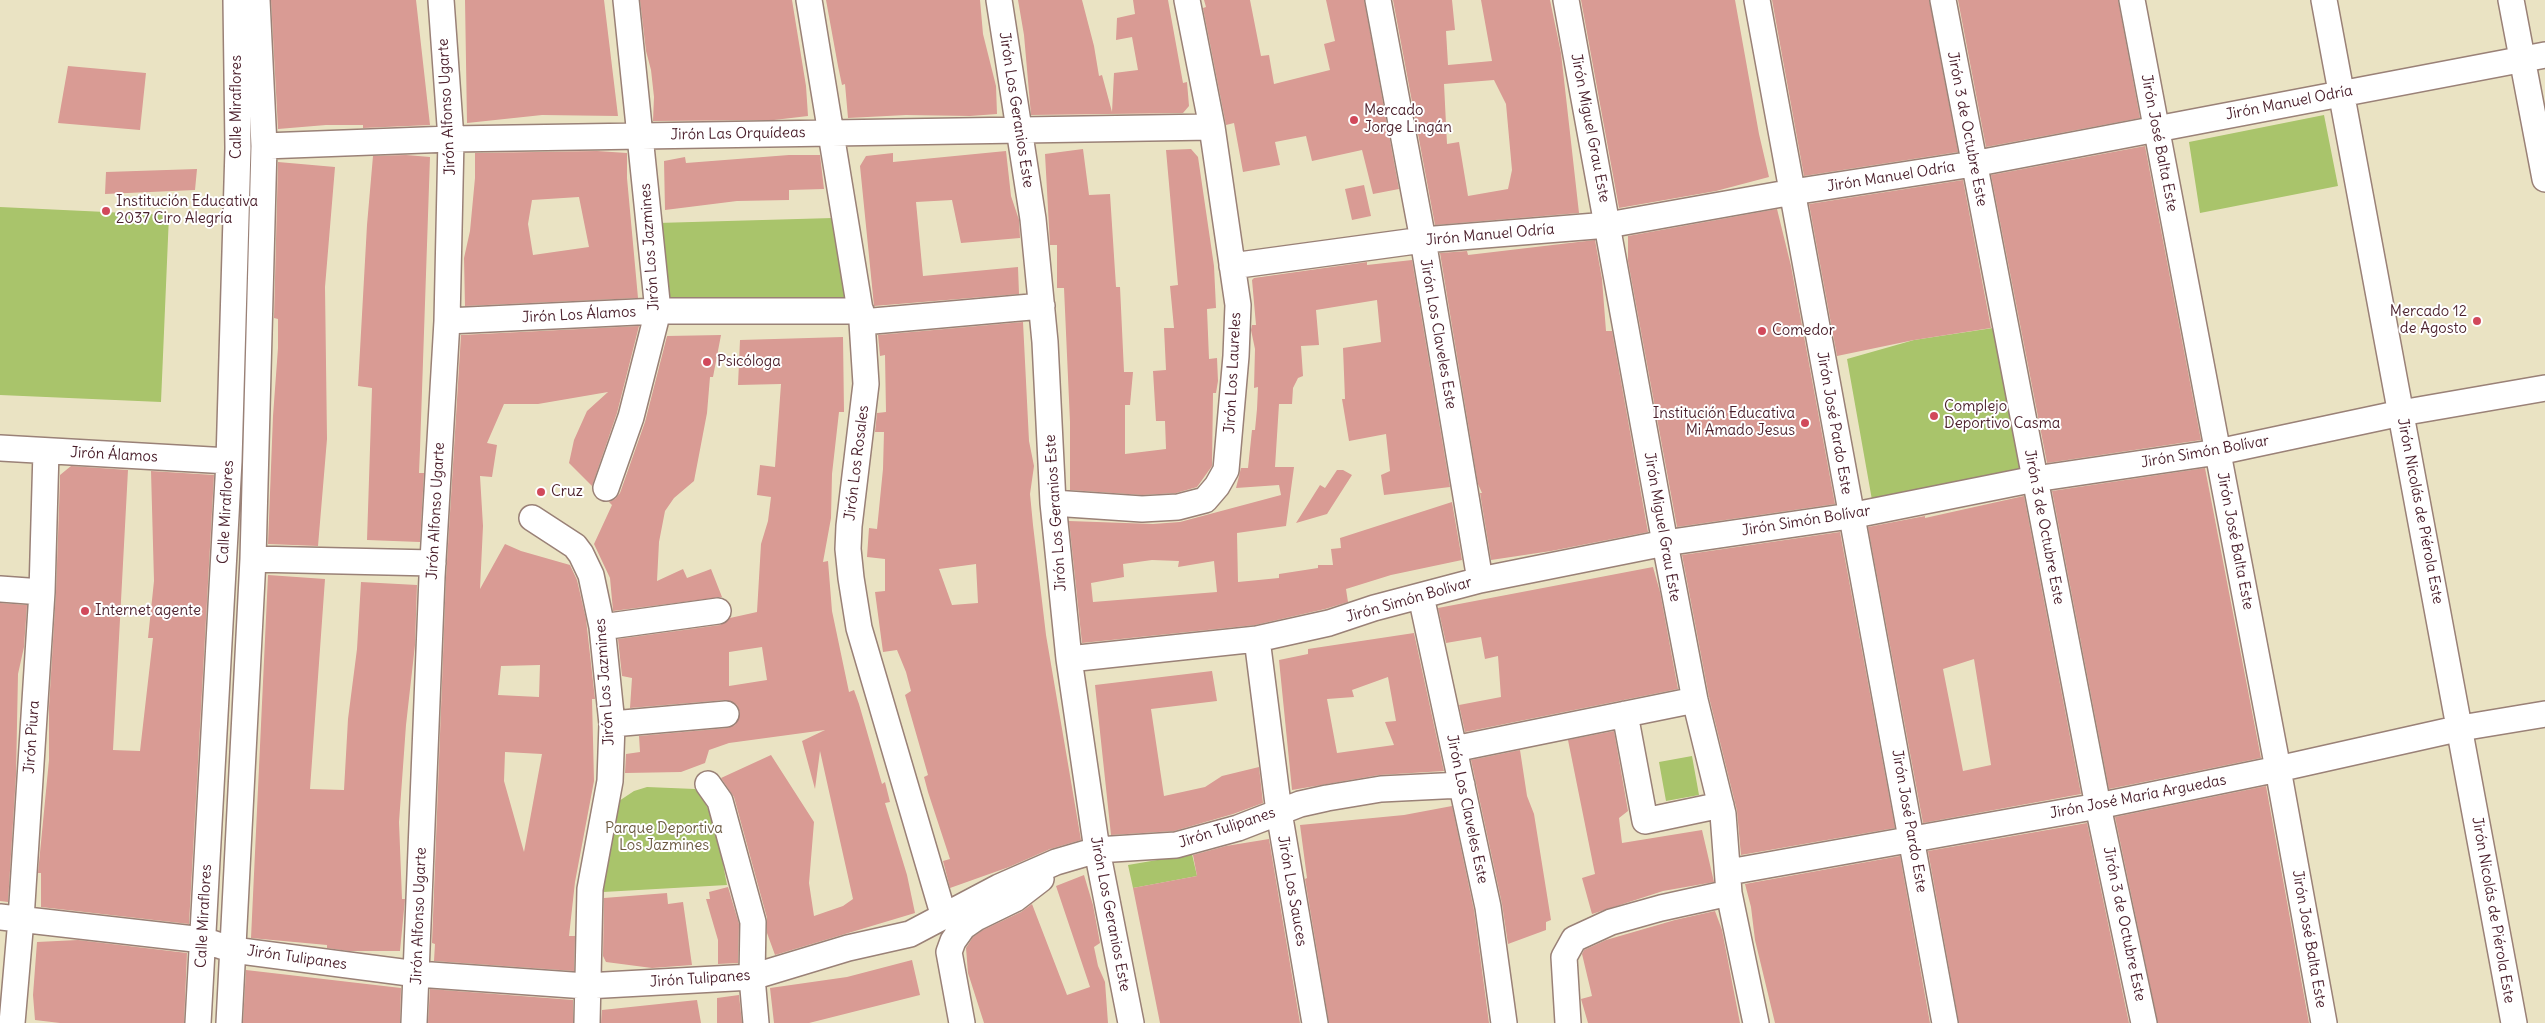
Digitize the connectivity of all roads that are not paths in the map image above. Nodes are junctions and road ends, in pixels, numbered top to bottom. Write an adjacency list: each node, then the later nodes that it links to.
1 (236, 0): 39 (street, Calle Miraflores)
2 (257, 0): 23 (street, Calle Miraflores)
3 (441, 0): 22 (street, Jirón Alfonso Ugarte)
4 (626, 0): 21 (street, Jirón Los Jazmines)
5 (809, 0): 20 (street, Jirón Los Rosales)
6 (999, 0): 19 (street, Jirón Los Geranios Este)
7 (1188, 0): 17 (street, Jirón Los Laureles)
8 (1378, 0): 28 (street, Jirón Los Claveles Este)
9 (1566, 0): 27 (street, Jirón Miguel Grau Este)
10 (1757, 0): 26 (street, Jirón José Pardo Este)
11 (1943, 0): 24 (street, Jirón 3 de Octubre Este)
12 (2132, 0): 18 (street, Jirón José Balta Este)
13 (2324, 0): 16 (street, Jirón Nicolás de Piérola Este)
14 (2511, 0): 15 (street)
15 (2534, 58): 16 (street, Jirón Manuel Odría); 25 (street)
16 (2341, 94): 18 (street, Jirón Manuel Odría); 35 (street, Jirón Nicolás de Piérola Este)
17 (1212, 127): 19 (street, Jirón Las Orquídeas); 29 (street, Jirón Los Laureles)
18 (2156, 128): 24 (street, Jirón Manuel Odría); 38 (street, Jirón José Balta Este)
19 (1019, 130): 20 (street, Jirón Las Orquídeas); 30 (street, Jirón Los Geranios Este)
20 (832, 133): 21 (street, Jirón Las Orquídeas); 32 (street, Jirón Los Rosales)
21 (640, 136): 22 (street, Jirón Las Orquídeas); 31 (street, Jirón Los Jazmines)
22 (451, 139): 23 (street, Jirón Las Orquídeas); 33 (street, Jirón Alfonso Ugarte)
23 (264, 146): 46 (street, Calle Miraflores)
24 (1973, 164): 26 (street, Jirón Manuel Odría); 40 (street, Jirón 3 de Octubre Este)
25 (2545, 179)
26 (1793, 192): 27 (street, Jirón Manuel Odría); 43 (street, Jirón José Pardo Este)
27 (1608, 225): 28 (street, Jirón Manuel Odría); 45 (street, Jirón Miguel Grau Este)
28 (1422, 240): 29 (street, Jirón Manuel Odría); 48 (street, Jirón Los Claveles Este)
29 (1232, 266): 42 (street, Jirón Los Laureles)
30 (1042, 306): 32 (street, Jirón Los Álamos); 42 (street, Jirón Los Geranios Este)
31 (658, 311): 32 (street, Jirón Los Álamos); 33 (street, Jirón Los Álamos); 41 (street, Jirón Los Jazmines)
32 (862, 317): 73 (street, Jirón Los Rosales)
33 (447, 321): 47 (street, Jirón Alfonso Ugarte)
34 (2545, 388): 35 (street, Jirón Simón Bolívar)
35 (2401, 414): 38 (street, Jirón Simón Bolívar); 61 (street, Jirón Nicolás de Piérola Este)
36 (0, 448): 37 (street, Jirón Álamos)
37 (46, 451): 39 (street, Jirón Álamos); 50 (street, Jirón Piura)
38 (2218, 452): 40 (street, Jirón Simón Bolívar); 63 (street, Jirón José Balta Este)
39 (229, 461): 75 (street, Calle Miraflores)
40 (2035, 479): 43 (street, Jirón Simón Bolívar); 67 (street, Jirón 3 de Octubre Este)
41 (606, 488)
42 (1053, 503): 55 (street, Jirón Los Geranios Este)
43 (1850, 516): 45 (street, Jirón Simón Bolívar); 69 (street, Jirón José Pardo Este)
44 (532, 518): 53 (street, Jirón Los Jazmines)
45 (1665, 543): 48 (street, Jirón Simón Bolívar); 56 (street, Jirón Miguel Grau Este)
46 (252, 559): 47 (street); 76 (street, Calle Miraflores)
47 (433, 564): 77 (street, Jirón Alfonso Ugarte)
48 (1480, 580): 51 (street, Jirón Simón Bolívar)
49 (0, 589): 50 (street)
50 (42, 592): 74 (street, Jirón Piura)
51 (1421, 596): 54 (street, Jirón Simón Bolívar); 62 (street, Jirón Los Claveles Este)
52 (718, 610): 53 (street)
53 (602, 627): 60 (street, Jirón Los Jazmines)
54 (1257, 639): 55 (street, Jirón Simón Bolívar); 68 (street, Jirón Los Sauces)
55 (1069, 659): 70 (street, Jirón Los Geranios Este)
56 (1695, 700): 58 (street); 66 (street, Jirón Miguel Grau Este)
57 (726, 714): 60 (street)
58 (1625, 714): 62 (street); 66 (street)
59 (2545, 714): 61 (street, Jirón José María Arguedas)
60 (612, 724): 79 (street, Jirón Los Jazmines)
61 (2461, 728): 63 (street, Jirón José María Arguedas); 95 (street, Jirón Nicolás de Piérola Este)
62 (1454, 749): 65 (street, Jirón Los Claveles Este)
63 (2278, 770): 67 (street, Jirón José María Arguedas); 94 (street, Jirón José Balta Este)
64 (708, 784): 78 (street)
65 (1462, 784): 68 (street, Jirón Tulipanes); 89 (street, Jirón Los Claveles Este)
66 (1721, 805): 72 (street, Jirón Miguel Grau Este)
67 (2098, 806): 69 (street, Jirón José María Arguedas); 93 (street, Jirón 3 de Octubre Este)
68 (1279, 812): 70 (street, Jirón Tulipanes); 88 (street, Jirón Los Sauces)
69 (1912, 837): 72 (street, Jirón José María Arguedas); 92 (street, Jirón José Pardo Este)
70 (1097, 850): 71 (street, Jirón Tulipanes); 87 (street, Jirón Los Geranios Este)
71 (1056, 862): 73 (street, Jirón Tulipanes); 86 (street)
72 (1729, 882): 90 (street, Jirón José María Arguedas); 91 (street, Jirón Miguel Grau Este)
73 (944, 917): 78 (street, Jirón Tulipanes)
74 (10, 918): 75 (street, Jirón Tulipanes); 80 (street, Jirón Piura)
75 (203, 940): 76 (street, Jirón Tulipanes); 81 (street, Calle Miraflores)
76 (233, 950): 77 (street, Jirón Tulipanes); 82 (street, Calle Miraflores)
77 (417, 974): 79 (street, Jirón Tulipanes); 83 (street, Jirón Alfonso Ugarte)
78 (752, 977): 79 (street, Jirón Tulipanes); 85 (street)
79 (586, 986): 84 (street, Jirón Los Jazmines)
80 (12, 1023)
81 (198, 1023)
82 (229, 1023)
83 (414, 1023)
84 (587, 1023)
85 (756, 1023)
86 (962, 1023)
87 (1131, 1023)
88 (1315, 1023)
89 (1504, 1023)
90 (1568, 1023)
91 (1756, 1023)
92 (1945, 1023)
93 (2144, 1023)
94 (2324, 1023)
95 (2514, 1023)

